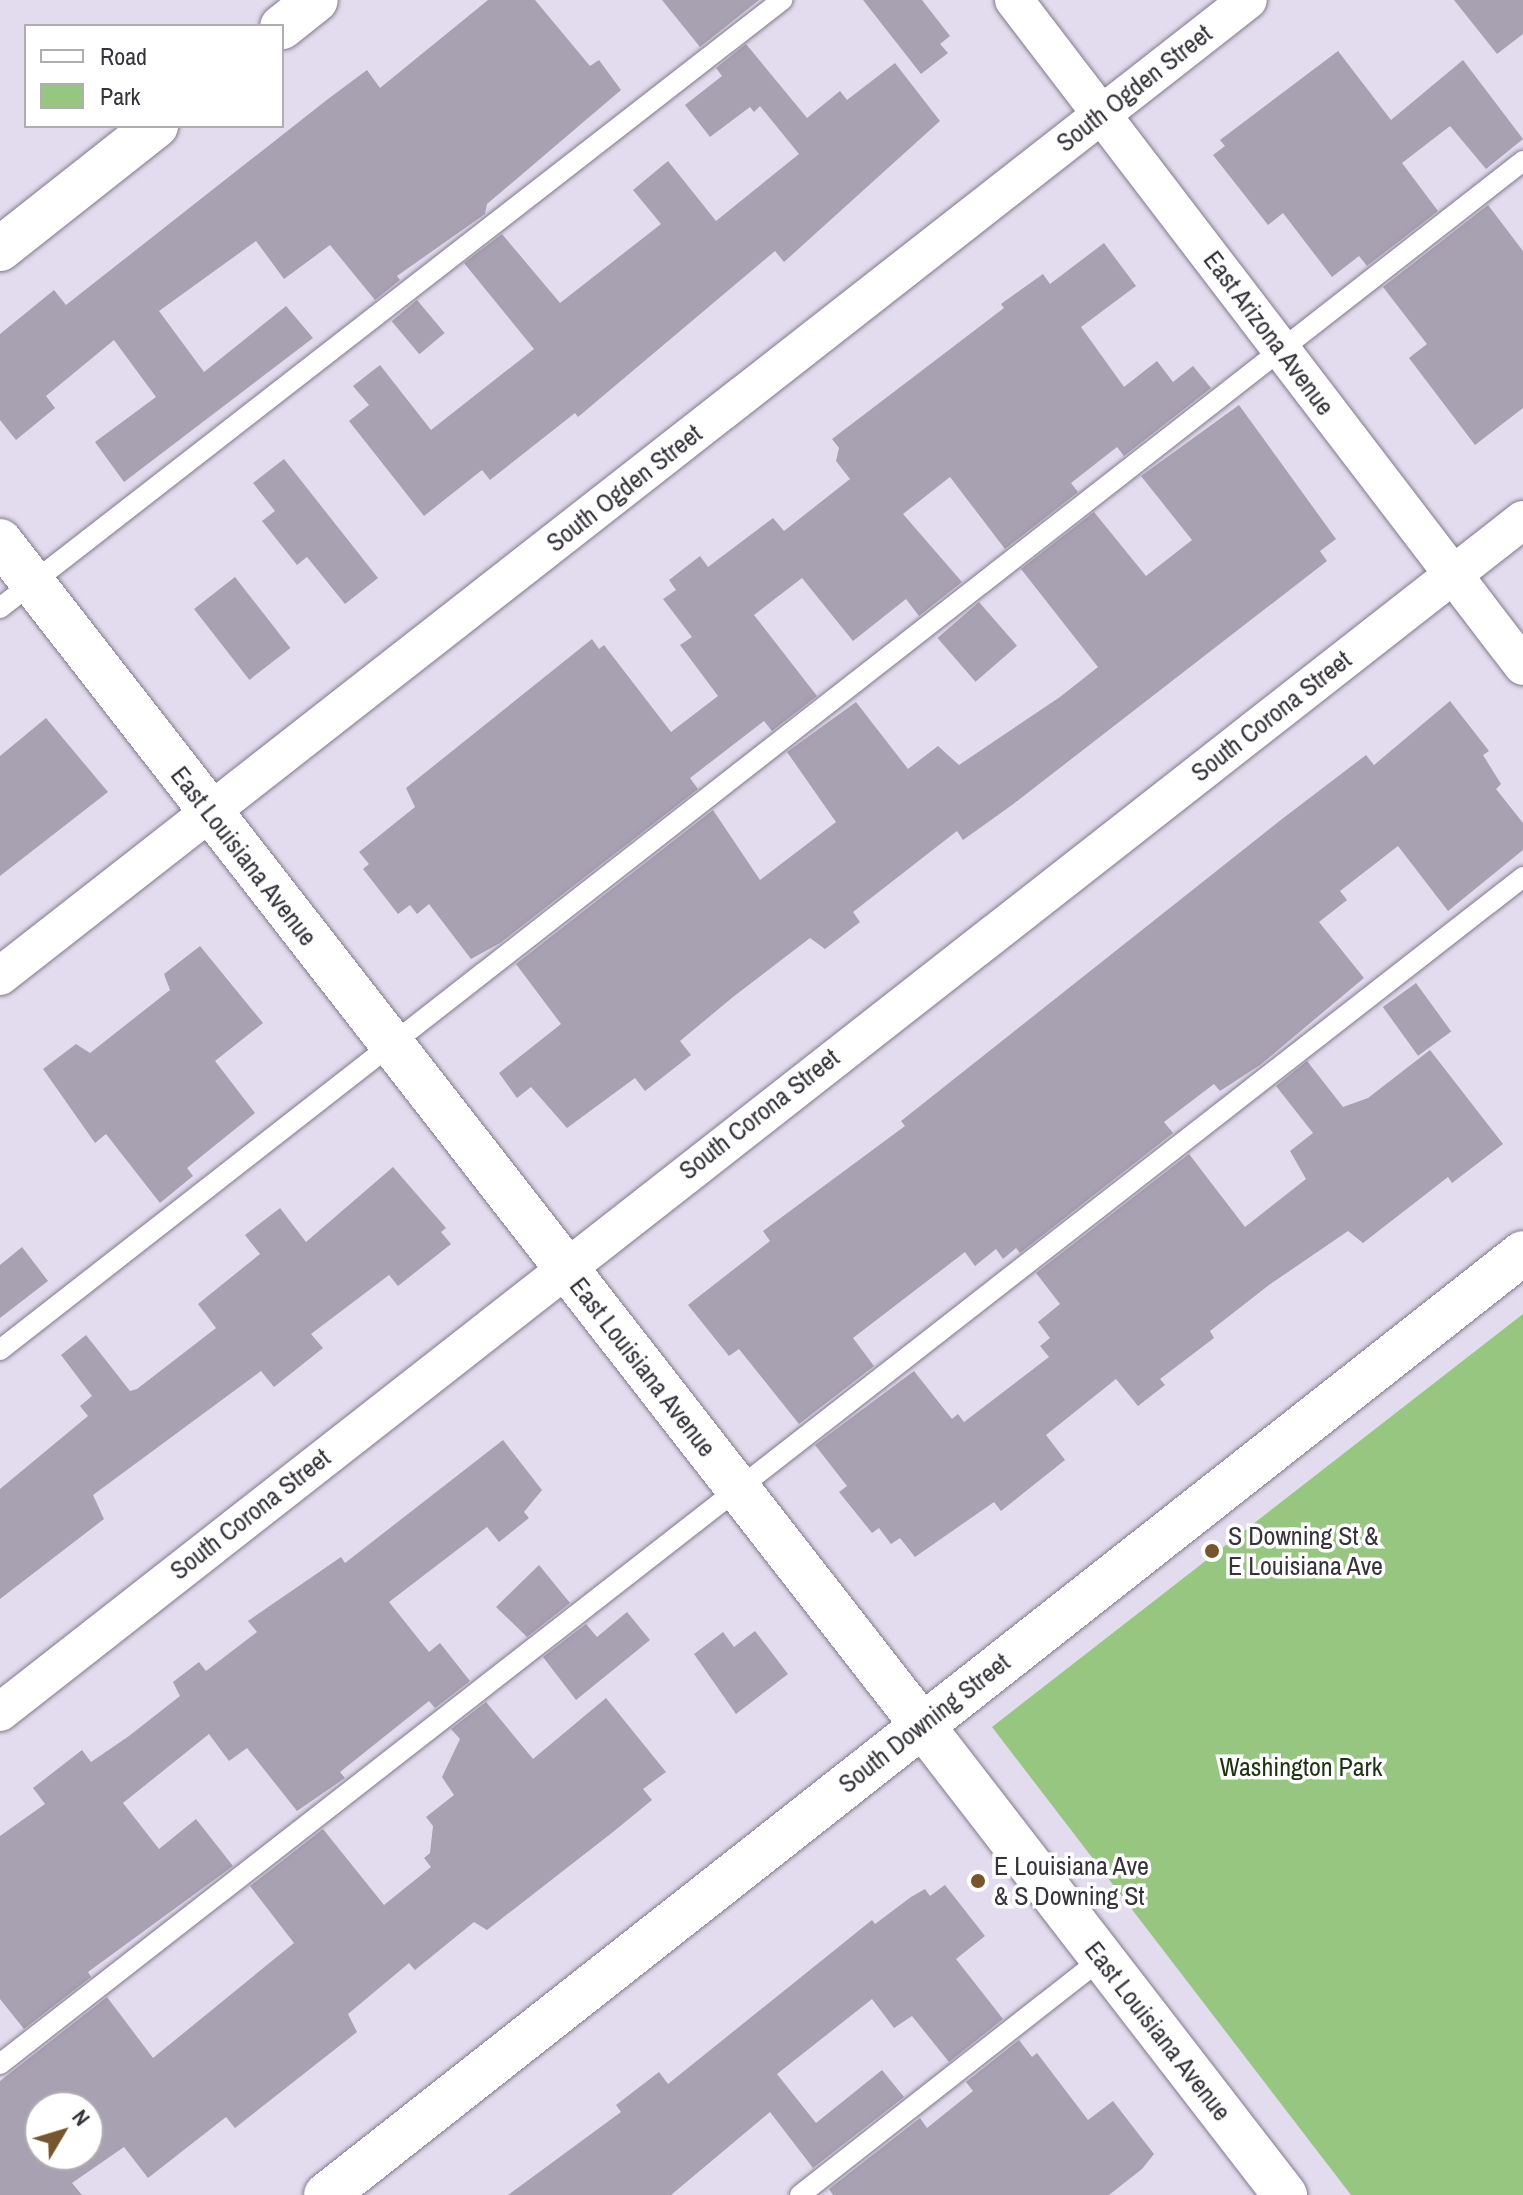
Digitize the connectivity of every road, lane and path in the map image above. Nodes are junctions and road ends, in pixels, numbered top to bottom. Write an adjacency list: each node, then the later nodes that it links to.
1 (316, 0): 5 (main road)
2 (782, 0): 14 (lane)
3 (1014, 0): 6 (street, East Arizona Avenue)
4 (1248, 0): 6 (street, South Ogden Street)
5 (284, 25)
6 (1102, 112): 10 (street, East Arizona Avenue); 16 (street, South Ogden Street)
7 (153, 128): 9 (main road)
8 (1523, 161): 10 (lane)
9 (0, 249)
10 (1281, 349): 13 (street, East Arizona Avenue); 19 (lane)
11 (1523, 520): 13 (street, South Corona Street)
12 (0, 541): 14 (main road, East Louisiana Avenue)
13 (1453, 575): 15 (street, East Arizona Avenue); 21 (street, South Corona Street)
14 (17, 596): 16 (main road, East Louisiana Avenue)
15 (1523, 666)
16 (210, 813): 18 (street, South Ogden Street); 19 (main road, East Louisiana Avenue)
17 (1523, 877): 23 (lane)
18 (0, 976)
19 (394, 1047): 21 (main road, East Louisiana Avenue); 22 (lane)
20 (1523, 1253): 25 (main road, South Downing Street)
21 (563, 1266): 23 (main road, East Louisiana Avenue); 24 (street, South Corona Street)
22 (0, 1350)
23 (738, 1489): 25 (main road, East Louisiana Avenue); 27 (lane)
24 (0, 1712)
25 (922, 1725): 26 (main road, East Louisiana Avenue); 29 (main road, South Downing Street)
26 (1101, 1959): 28 (main road, East Louisiana Avenue); 30 (lane)
27 (0, 2064)
28 (1276, 2192)
29 (326, 2195)
30 (800, 2195)

